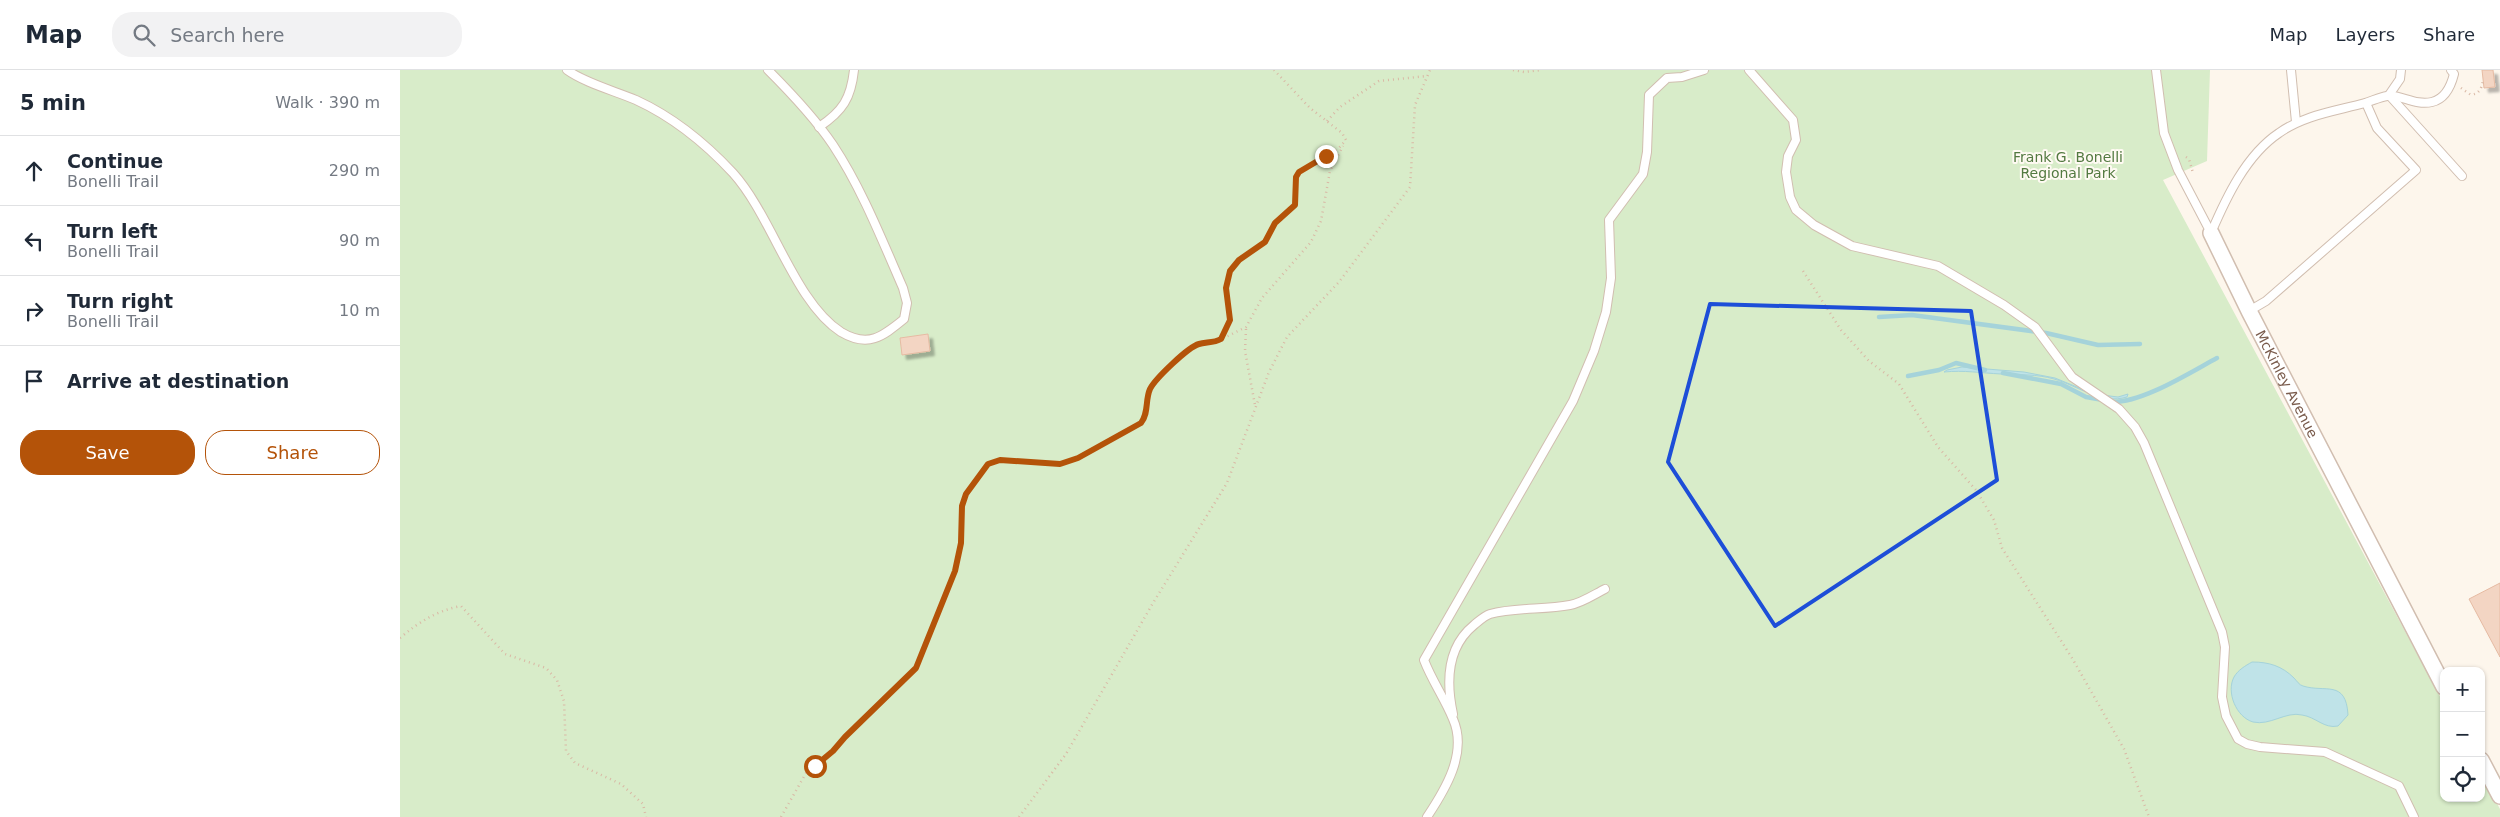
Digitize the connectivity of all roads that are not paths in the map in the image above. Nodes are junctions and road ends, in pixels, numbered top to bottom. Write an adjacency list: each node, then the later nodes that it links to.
1 (567, 70): 13 (lane)
2 (768, 70): 13 (lane)
3 (854, 70): 13 (lane)
4 (1704, 70): 19 (lane)
5 (1749, 70): 23 (lane)
6 (2156, 70): 15 (lane, McKinley Avenue)
7 (2291, 70): 12 (lane)
8 (2401, 70): 10 (lane)
9 (2451, 70): 10 (lane)
10 (2389, 95): 11 (lane); 14 (lane)
11 (2366, 103): 12 (lane); 16 (lane)
12 (2296, 122): 15 (lane)
13 (819, 126)
14 (2462, 176)
15 (2211, 233): 16 (street, McKinley Avenue)
16 (2249, 311): 18 (street, McKinley Avenue)
17 (1605, 588): 19 (lane)
18 (2440, 679)
19 (1454, 720): 22 (lane)
20 (2485, 768): 21 (street)
21 (2500, 796)
22 (1427, 817)
23 (2414, 817)

